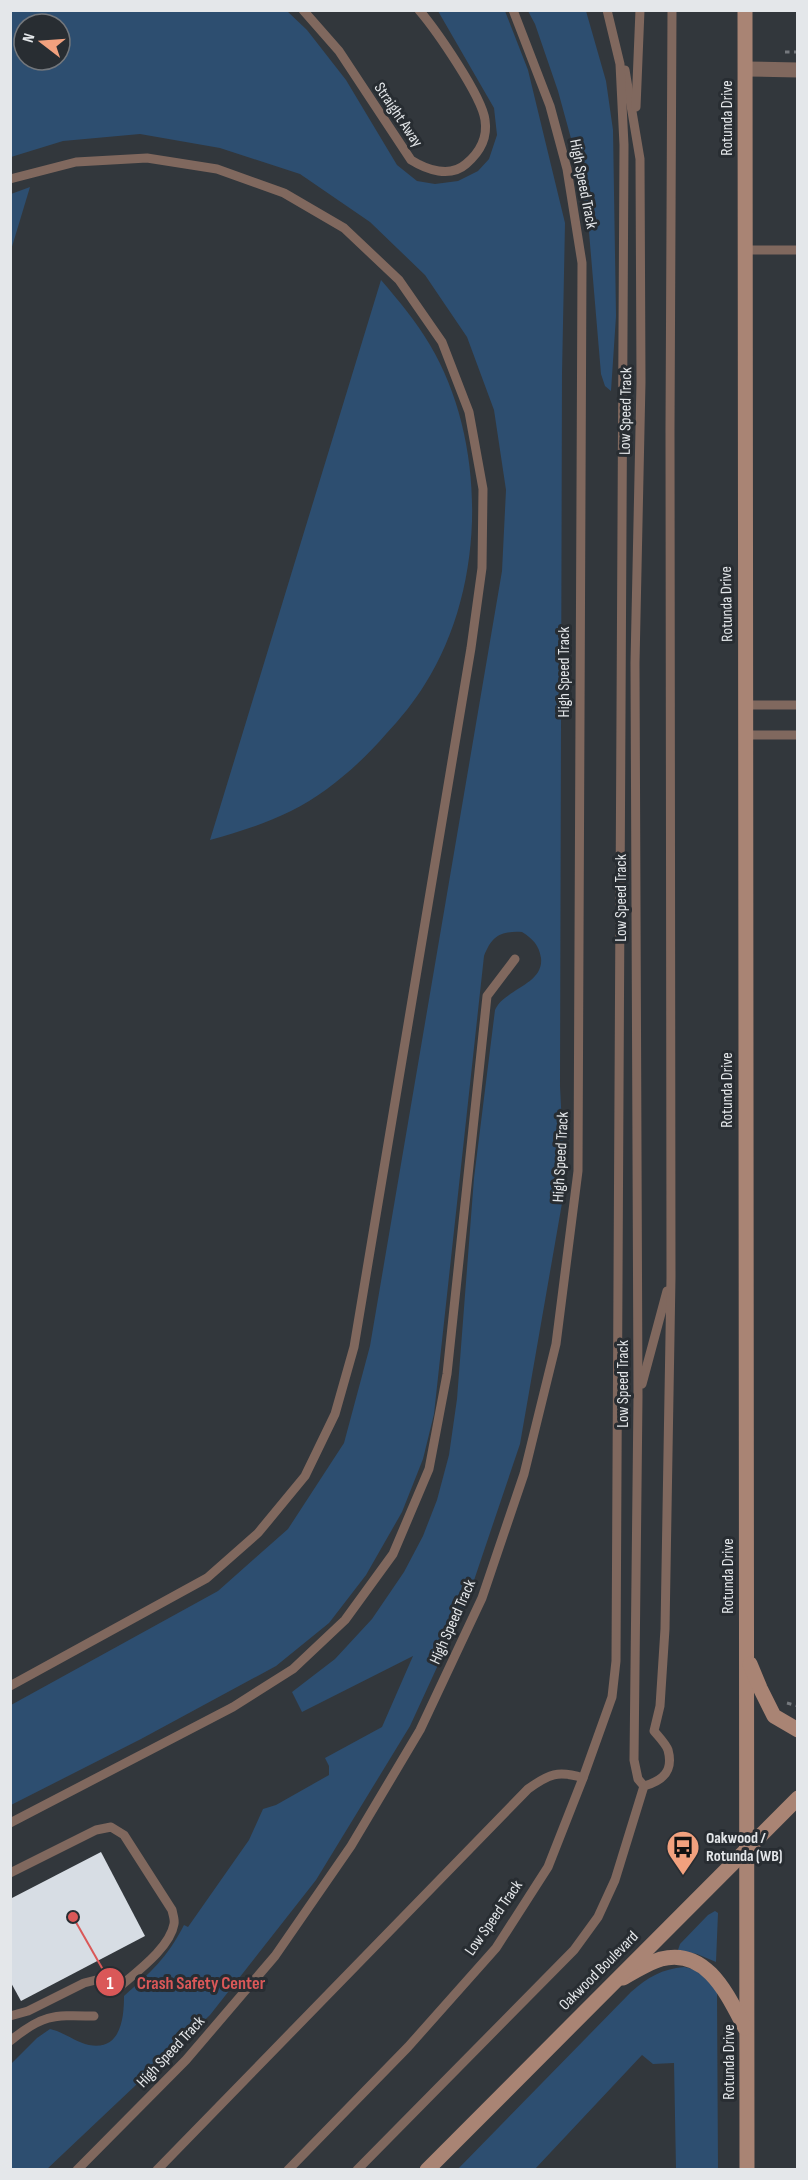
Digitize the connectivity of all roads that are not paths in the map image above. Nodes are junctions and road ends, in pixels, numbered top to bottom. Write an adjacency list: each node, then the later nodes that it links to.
1 (303, 10): 2 (lane, Straight Away)
2 (419, 10)
3 (513, 10): 35 (lane, High Speed Track)
4 (608, 10): 10 (lane, Low Speed Track); 24 (lane, Low Speed Track)
5 (640, 10): 10 (lane)
6 (672, 10): 19 (lane)
7 (745, 10): 8 (main road, Rotunda Drive)
8 (746, 69): 9 (street); 12 (main road, Rotunda Drive)
9 (798, 70)
10 (635, 127): 20 (lane, Low Speed Track)
11 (10, 179): 22 (lane)
12 (744, 250): 13 (lane); 14 (main road, Rotunda Drive)
13 (798, 250)
14 (746, 705): 15 (lane); 16 (main road, Rotunda Drive)
15 (798, 705)
16 (745, 735): 17 (lane); 21 (main road, Rotunda Drive)
17 (798, 735)
18 (515, 959): 27 (lane)
19 (671, 1277): 20 (lane); 25 (lane)
20 (638, 1397): 25 (lane, Low Speed Track)
21 (746, 1653): 23 (main road); 28 (main road, Rotunda Drive)
22 (10, 1686)
23 (798, 1730)
24 (583, 1779): 36 (lane); 37 (lane, Low Speed Track)
25 (644, 1786): 38 (lane)
26 (798, 1798): 28 (main road, Oakwood Boulevard)
27 (10, 1823)
28 (747, 1850): 30 (main road, Oakwood Boulevard); 33 (main road, Rotunda Drive)
29 (10, 1873): 31 (lane)
30 (607, 1987): 33 (main road); 39 (main road, Oakwood Boulevard)
31 (10, 2016)
32 (94, 2016): 34 (lane)
33 (747, 2031): 40 (main road, Rotunda Drive)
34 (10, 2041)
35 (77, 2169)
36 (157, 2169)
37 (288, 2169)
38 (357, 2169)
39 (427, 2169)
40 (747, 2169)

